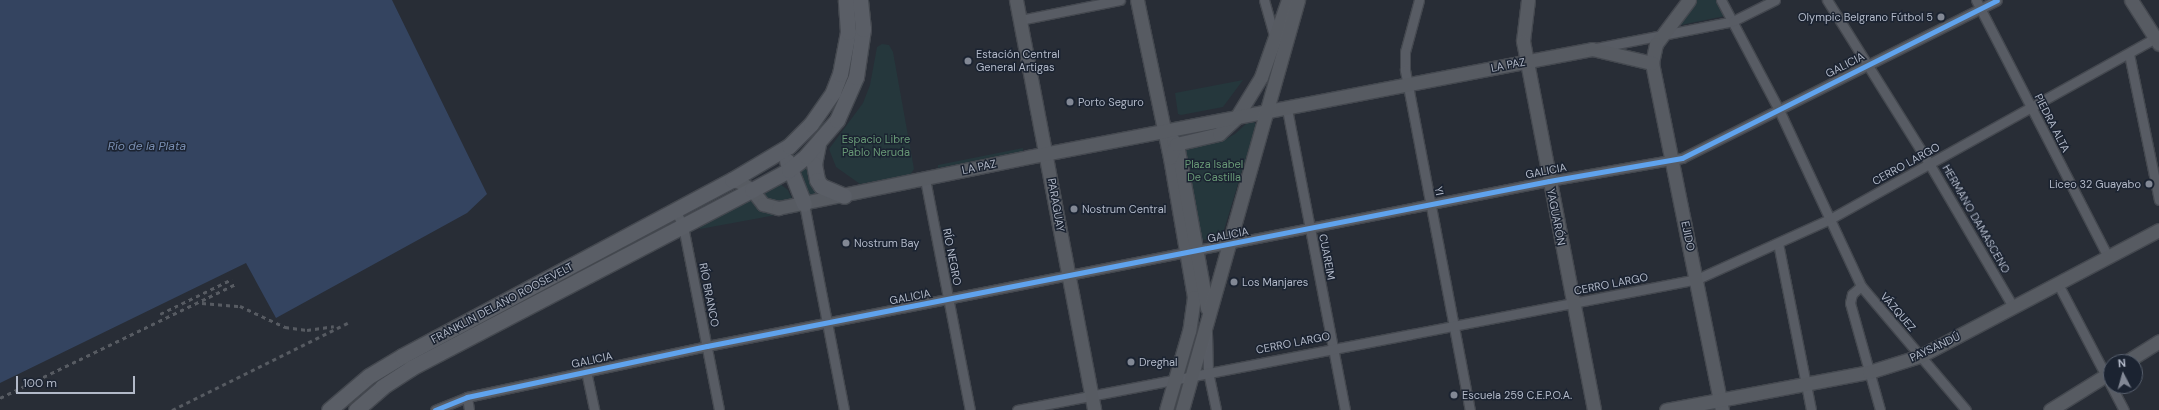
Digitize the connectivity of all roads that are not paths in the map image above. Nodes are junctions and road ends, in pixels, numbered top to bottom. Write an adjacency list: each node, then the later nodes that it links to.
1 (846, 0): 37 (main road, FRANKLIN DELANO ROOSEVELT)
2 (860, 0): 35 (main road)
3 (1016, 0): 18 (street, PARAGUAY)
4 (1120, 0): 18 (street)
5 (1137, 0): 34 (street)
6 (1264, 0): 21 (street)
7 (1288, 0): 21 (street)
8 (1298, 0): 32 (street)
9 (1419, 0): 28 (street, YI)
10 (1528, 0): 25 (street, YAGUARÓN)
11 (1689, 0): 20 (street, EJIDO)
12 (1722, 0): 19 (street, VÁZQUEZ)
13 (1775, 0): 19 (street, LA PAZ)
14 (1827, 0): 27 (street, HERMANO DAMASCENO)
15 (1997, 0): 17 (street, GALICIA)
16 (2131, 0): 22 (street)
17 (1978, 4): 27 (street, GALICIA); 30 (street, PIEDRA ALTA)
18 (1020, 20): 38 (street, PARAGUAY)
19 (1733, 21): 20 (street, LA PAZ); 31 (street, VÁZQUEZ)
20 (1664, 36): 23 (street, LA PAZ); 26 (street, EJIDO)
21 (1275, 40): 33 (street)
22 (2158, 40): 24 (street, CERRO LARGO)
23 (1592, 49): 25 (street, LA PAZ); 26 (street)
24 (2129, 54): 30 (street, CERRO LARGO); 48 (street)
25 (1527, 62): 28 (street, LA PAZ); 45 (street, YAGUARÓN)
26 (1652, 62): 40 (street, EJIDO)
27 (1867, 66): 31 (street, GALICIA); 41 (street, HERMANO DAMASCENO)
28 (1407, 85): 29 (street, LA PAZ); 50 (street, YI)
29 (1287, 109): 32 (street, LA PAZ); 54 (street, CUAREIM)
30 (2031, 109): 41 (street, CERRO LARGO); 59 (street, PIEDRA ALTA)
31 (1779, 110): 40 (street, GALICIA); 52 (street, VÁZQUEZ)
32 (1268, 112): 33 (street, LA PAZ); 57 (street)
33 (1236, 118): 34 (street, LA PAZ); 36 (street)
34 (1164, 131): 36 (street); 38 (street, LA PAZ); 39 (street)
35 (818, 144): 42 (main road, FRANKLIN DELANO ROOSEVELT); 47 (main road)
36 (1176, 144): 39 (street); 58 (street)
37 (789, 146): 42 (main road); 44 (main road, FRANKLIN DELANO ROOSEVELT)
38 (1047, 153): 43 (street, LA PAZ); 60 (street, PARAGUAY)
39 (1170, 158): 58 (street)
40 (1671, 159): 45 (street, GALICIA); 61 (street, EJIDO)
41 (1930, 164): 52 (street, CERRO LARGO); 66 (street, HERMANO DAMASCENO)
42 (789, 170): 46 (main road, FRANKLIN DELANO ROOSEVELT); 49 (main road)
43 (925, 179): 47 (street, LA PAZ); 64 (street, RÍO NEGRO)
44 (732, 180): 46 (street, LA PAZ); 51 (main road, FRANKLIN DELANO ROOSEVELT)
45 (1549, 181): 50 (street, GALICIA); 65 (street, YAGUARÓN)
46 (752, 190): 49 (street, LA PAZ); 53 (main road, FRANKLIN DELANO ROOSEVELT)
47 (844, 196): 49 (street, LA PAZ)
48 (2159, 200)
49 (804, 204): 68 (street)
50 (1430, 205): 54 (street, GALICIA); 69 (street, YI)
51 (675, 210): 53 (street, RÍO BRANCO); 87 (main road, FRANKLIN DELANO ROOSEVELT)
52 (1830, 219): 56 (street, CERRO LARGO); 63 (street, VÁZQUEZ)
53 (683, 226): 71 (street, RÍO BRANCO); 88 (main road, FRANKLIN DELANO ROOSEVELT)
54 (1310, 229): 57 (street, GALICIA); 72 (street, CUAREIM)
55 (2159, 230): 59 (street, PAYSANDÚ)
56 (1778, 244): 61 (street, CERRO LARGO); 82 (street)
57 (1228, 245): 58 (street, GALICIA); 67 (street)
58 (1193, 252): 60 (street, GALICIA); 67 (street); 81 (street)
59 (2108, 257): 62 (street, PAYSANDÚ)
60 (1069, 276): 64 (street, GALICIA); 84 (street, PARAGUAY)
61 (1698, 280): 65 (street, CERRO LARGO); 86 (street, EJIDO)
62 (2058, 284): 66 (street, PAYSANDÚ); 75 (street)
63 (1861, 286): 74 (street, VÁZQUEZ); 78 (street)
64 (948, 300): 68 (street, GALICIA); 94 (street, RÍO NEGRO)
65 (1573, 303): 69 (street, CERRO LARGO); 102 (street, YAGUARÓN)
66 (2014, 308): 74 (street, PAYSANDÚ)
67 (1207, 320): 77 (street); 79 (street)
68 (827, 322): 71 (street, GALICIA); 93 (street)
69 (1453, 325): 72 (street, CERRO LARGO); 101 (street, YI)
70 (2159, 341): 73 (street)
71 (707, 346): 76 (street, GALICIA); 92 (street, RÍO BRANCO)
72 (1333, 348): 77 (street, CERRO LARGO); 100 (street, CUAREIM)
73 (2139, 354)
74 (1920, 356): 78 (street, PAYSANDÚ); 106 (street, VÁZQUEZ)
75 (2103, 364)
76 (586, 371): 85 (street, GALICIA); 91 (street)
77 (1208, 372): 79 (street, CERRO LARGO); 99 (street)
78 (1869, 372): 82 (street, PAYSANDÚ); 105 (street)
79 (1192, 375): 81 (street, CERRO LARGO); 98 (street)
80 (2103, 376): 107 (street)
81 (1176, 378): 84 (street, CERRO LARGO); 97 (street)
82 (1806, 384): 86 (street, PAYSANDÚ); 104 (street)
83 (2117, 394): 108 (street)
84 (1091, 395): 95 (street, CERRO LARGO); 96 (street, PARAGUAY)
85 (466, 397): 89 (street, GALICIA); 90 (street)
86 (1721, 405): 103 (street, PAYSANDÚ)
87 (334, 408)
88 (356, 410)
89 (436, 410)
90 (469, 410)
91 (594, 410)
92 (719, 410)
93 (844, 410)
94 (970, 410)
95 (1017, 410)
96 (1094, 410)
97 (1166, 410)
98 (1182, 410)
99 (1216, 410)
100 (1345, 410)
101 (1470, 410)
102 (1594, 410)
103 (1666, 410)
104 (1811, 410)
105 (1880, 410)
106 (1966, 410)
107 (2050, 410)
108 (2124, 410)

